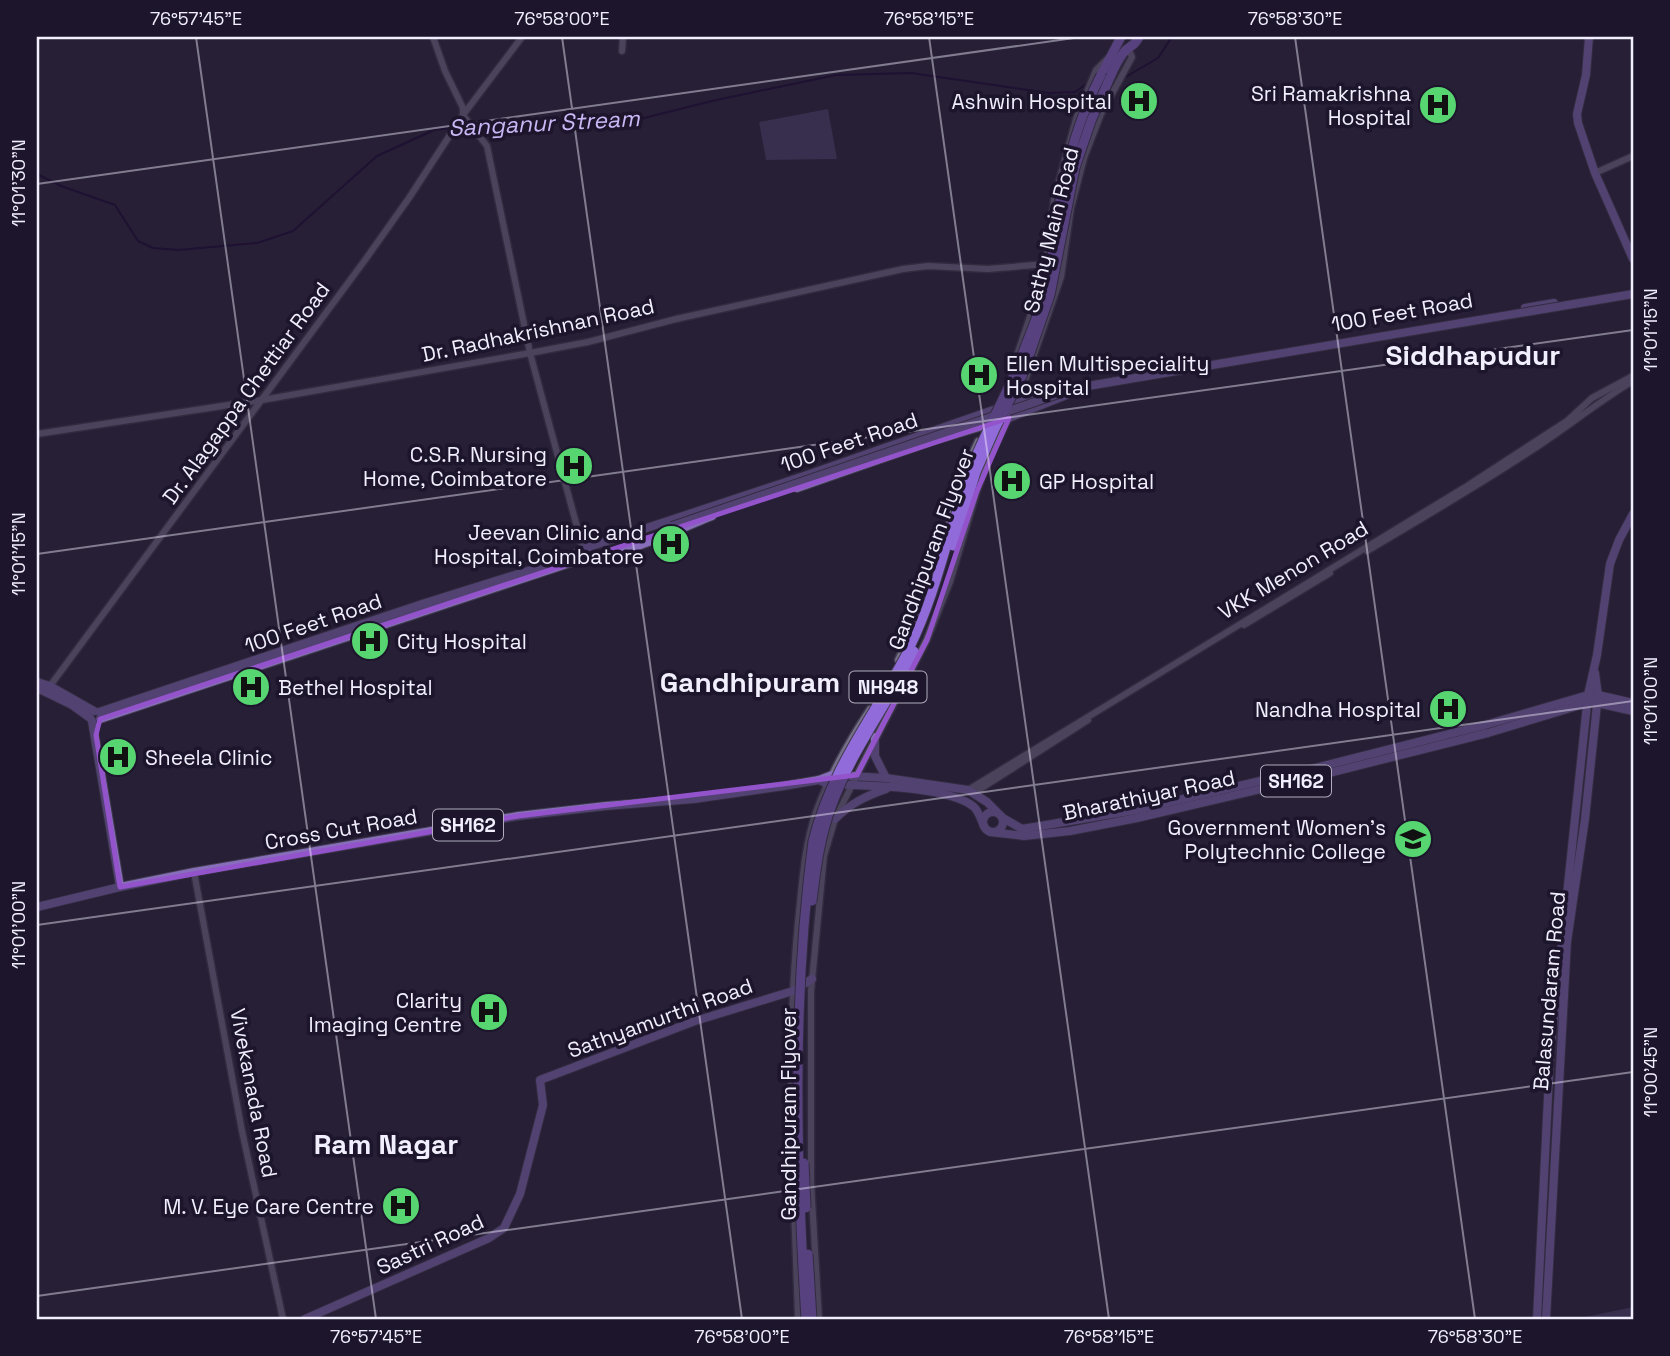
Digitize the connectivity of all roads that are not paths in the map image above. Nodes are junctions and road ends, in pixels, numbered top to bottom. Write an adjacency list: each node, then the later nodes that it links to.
1 (433, 37): 10 (street)
2 (522, 37): 10 (street, Dr. Alagappa Chettiar Road)
3 (623, 37): 8 (street)
4 (1139, 37): 7 (highway, NH948)
5 (1591, 37): 12 (main road)
6 (1120, 38): 7 (highway); 9 (highway, Gandhipuram Flyover / NH948)
7 (1130, 47): 9 (highway, Gandhipuram Flyover / NH948)
8 (622, 51)
9 (1109, 78): 15 (street, Sathy Main Road); 20 (street, Sathy Main Road); 57 (highway, Gandhipuram Flyover / NH948, bridge); 58 (highway, Gandhipuram Flyover / NH948, bridge)
10 (465, 117): 17 (street); 19 (street, Dr. Alagappa Chettiar Road)
11 (1633, 156): 12 (street)
12 (1598, 172): 13 (main road); 14 (main road)
13 (1633, 248)
14 (1633, 259)
15 (1046, 264): 17 (street, Dr. Radhakrishnan Road); 21 (street, Sathy Main Road)
16 (1633, 294): 20 (main road, 100 Feet Road); 22 (main road, 100 Feet Road); 26 (main road, bridge)
17 (530, 353): 19 (street, Dr. Radhakrishnan Road); 27 (street)
18 (1633, 379): 44 (street, VKK Menon Road)
19 (262, 400): 24 (street, Dr. Radhakrishnan Road); 30 (street, Dr. Alagappa Chettiar Road)
20 (1019, 401): 21 (main road, 100 Feet Road); 22 (street, Sathy Main Road)
21 (995, 409): 23 (street, Sathy Main Road); 27 (main road, 100 Feet Road)
22 (1009, 418): 23 (main road, 100 Feet Road); 37 (street, Sathy Main Road)
23 (986, 425): 27 (main road, 100 Feet Road); 38 (street, Sathy Main Road)
24 (37, 434)
25 (1633, 514): 28 (main road)
26 (672, 526): 27 (main road); 27 (main road)
27 (585, 553): 36 (main road, 100 Feet Road); 36 (main road, 100 Feet Road)
28 (1595, 666): 32 (main road, Balasundaram Road); 33 (main road, Balasundaram Road)
29 (37, 682): 30 (main road)
30 (50, 686): 36 (main road)
31 (37, 688): 36 (main road)
32 (1587, 699): 33 (main road, SH162); 45 (main road, Bharathiyar Road / SH162); 47 (main road, Bharathiyar Road / SH162); 60 (main road, Balasundaram Road)
33 (1598, 699): 34 (main road, SH162); 35 (main road, SH162); 61 (main road, Balasundaram Road)
34 (1633, 703)
35 (1633, 711)
36 (96, 717): 49 (main road)
37 (875, 737): 39 (street, Sathy Main Road); 40 (main road)
38 (832, 775): 39 (main road, SH162); 41 (main road, SH162)
39 (857, 775): 40 (main road, SH162); 42 (street, Sathy Main Road)
40 (886, 778): 44 (main road, SH162)
41 (823, 782): 42 (main road, SH162); 48 (main road, Cross Cut Road / SH162); 52 (street)
42 (852, 785): 43 (main road, SH162); 46 (street, Sathy Main Road)
43 (889, 788): 46 (main road); 47 (main road, SH162)
44 (971, 791): 45 (main road, SH162)
45 (1000, 815): 47 (main road); 47 (main road)
46 (835, 819): 51 (street, Sathy Main Road)
47 (987, 829)
48 (194, 872): 49 (main road, Cross Cut Road / SH162); 54 (street, Vivekanada Road)
49 (120, 887): 50 (main road, Cross Cut Road)
50 (37, 907)
51 (812, 979): 52 (main road, Sathyamurthi Road); 59 (street, Sathy Main Road)
52 (793, 990): 53 (main road, Sathyamurthi Road); 56 (street)
53 (540, 1080): 55 (main road, Sastri Road)
54 (283, 1319)
55 (305, 1319)
56 (798, 1319)
57 (806, 1319)
58 (812, 1319)
59 (819, 1319)
60 (1537, 1319)
61 (1546, 1319)

